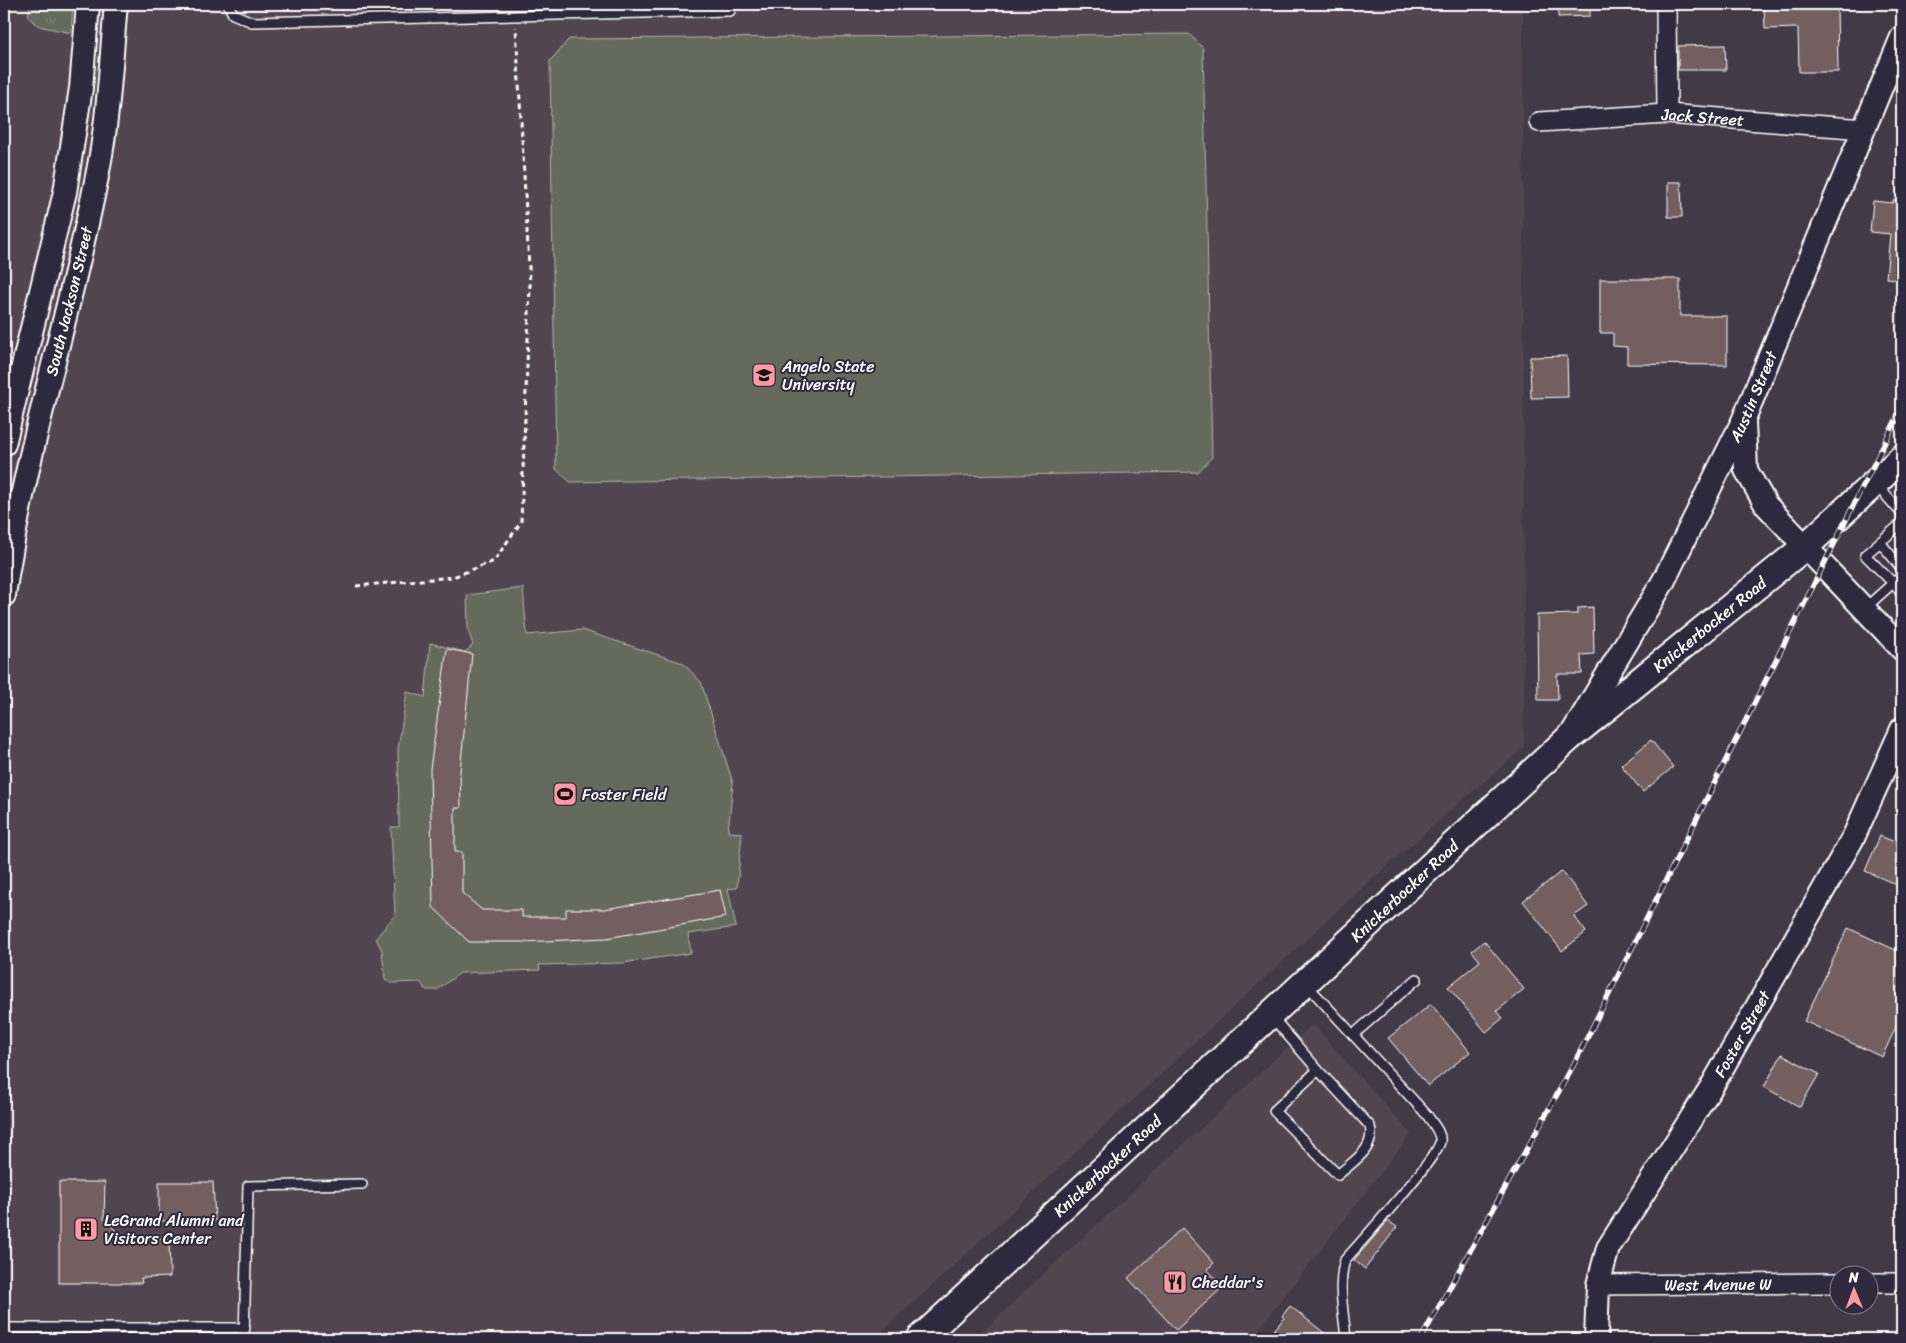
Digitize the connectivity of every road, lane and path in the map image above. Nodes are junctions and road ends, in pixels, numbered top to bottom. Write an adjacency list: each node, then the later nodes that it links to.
1 (88, 4): 12 (street, South Jackson Street)
2 (116, 4): 24 (street, South Jackson Street)
3 (228, 4): 6 (lane)
4 (1666, 4): 8 (street)
5 (730, 11): 6 (lane)
6 (515, 16): 22 (path)
7 (1902, 37): 10 (street, Austin Street)
8 (1667, 114): 9 (street, Jack Street); 10 (street, Jack Street)
9 (1539, 122)
10 (1865, 129): 11 (street, Austin Street)
11 (1744, 421): 18 (street); 28 (street, Austin Street)
12 (4, 444)
13 (1902, 458): 14 (main road, Knickerbocker Road)
14 (1875, 483): 15 (lane); 18 (main road, Knickerbocker Road)
15 (1902, 514)
16 (1900, 529): 17 (lane)
17 (1880, 542): 19 (lane); 21 (lane)
18 (1806, 546): 25 (street); 28 (main road, Knickerbocker Road)
19 (1902, 569)
20 (1902, 576): 21 (lane)
21 (1893, 583): 23 (lane); 25 (lane)
22 (356, 586)
23 (1902, 594)
24 (4, 595)
25 (1864, 609): 26 (street)
26 (1896, 640)
27 (1902, 729): 38 (street, Foster Street)
28 (1569, 738): 30 (main road, Knickerbocker Road)
29 (1417, 979): 32 (lane)
30 (1305, 983): 31 (main road, Knickerbocker Road); 32 (lane)
31 (1270, 1015): 33 (lane); 42 (main road, Knickerbocker Road)
32 (1353, 1035): 43 (lane)
33 (1318, 1070): 33 (lane)
34 (362, 1184): 40 (lane)
35 (1828, 1283): 38 (street, West Avenue W)
36 (1878, 1283): 37 (street)
37 (1902, 1283)
38 (1598, 1285): 44 (street, Foster Street)
39 (4, 1328): 40 (lane)
40 (244, 1328): 41 (lane)
41 (244, 1339)
42 (920, 1339)
43 (1346, 1339)
44 (1596, 1339)

